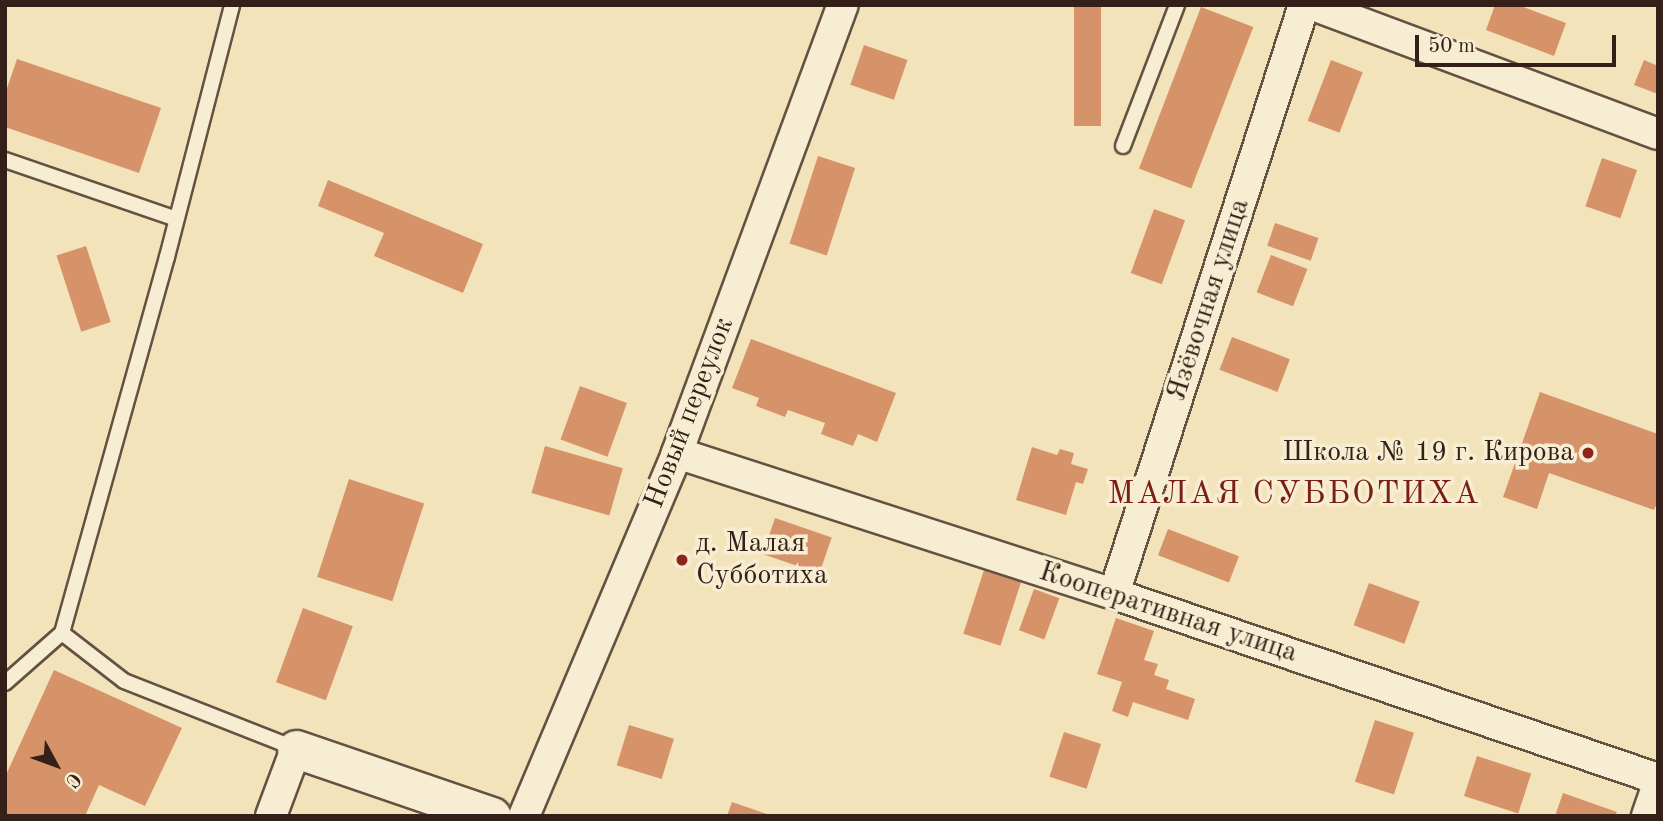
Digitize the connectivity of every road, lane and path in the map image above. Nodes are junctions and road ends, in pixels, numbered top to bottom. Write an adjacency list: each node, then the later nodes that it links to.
1 (232, 5): 9 (lane)
2 (843, 5): 10 (street, Новый переулок)
3 (1177, 5): 7 (lane)
4 (1304, 5): 11 (street, Язёвочная улица)
5 (1313, 5): 6 (street)
6 (1658, 134)
7 (1123, 146)
8 (5, 160): 9 (lane)
9 (176, 219): 12 (lane)
10 (677, 453): 11 (street, Кооперативная улица); 18 (street, Новый переулок)
11 (1114, 594): 15 (street, Кооперативная улица)
12 (62, 633): 13 (lane); 14 (lane)
13 (5, 683)
14 (296, 749): 16 (street); 17 (street)
15 (1658, 781): 19 (street)
16 (271, 816)
17 (492, 816)
18 (524, 816)
19 (1647, 816)

